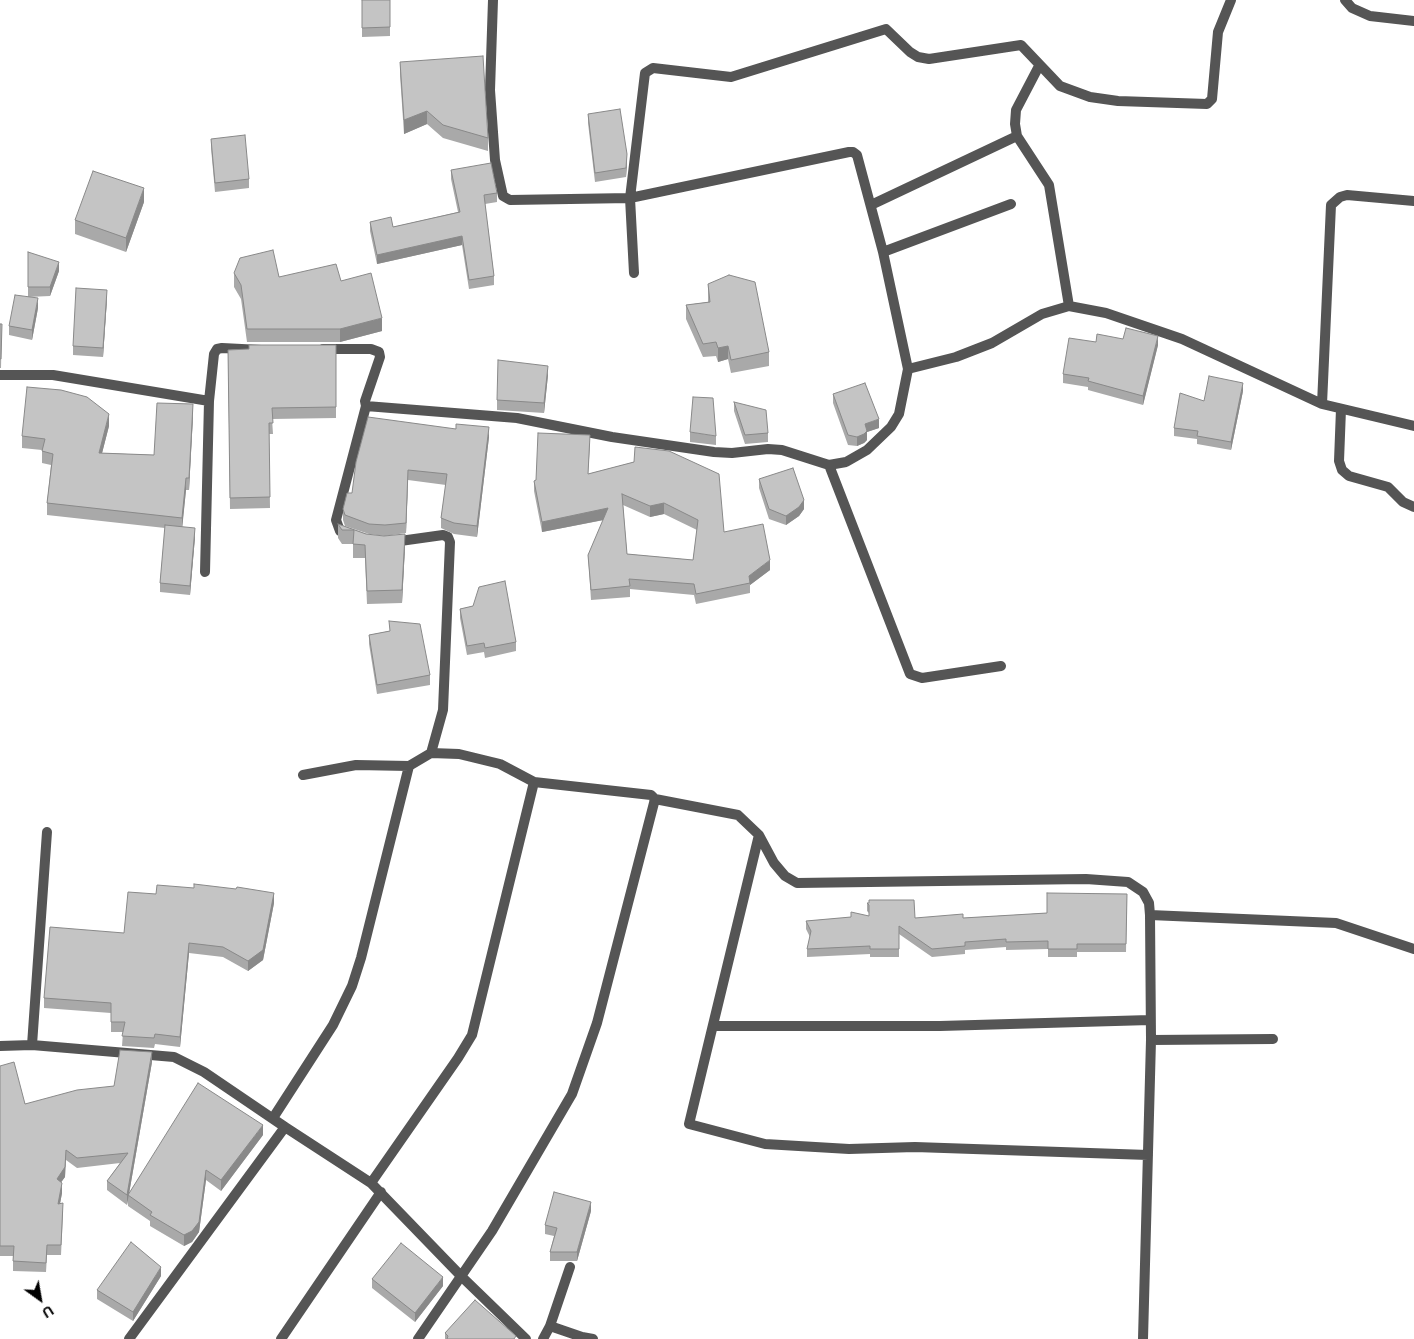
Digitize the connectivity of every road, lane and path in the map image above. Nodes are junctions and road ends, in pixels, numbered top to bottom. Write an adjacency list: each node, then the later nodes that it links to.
1 (493, 0): 7 (street)
2 (1231, 0): 5 (street)
3 (1345, 0): 4 (street)
4 (1414, 22)
5 (1039, 66): 6 (street); 7 (street)
6 (1017, 136): 10 (street); 13 (street)
7 (630, 198): 10 (street); 12 (street)
8 (1414, 201): 19 (street)
9 (1011, 204): 11 (street)
10 (871, 205): 11 (street)
11 (883, 252): 16 (street)
12 (634, 273)
13 (1069, 306): 16 (street); 19 (street)
14 (315, 349): 20 (street)
15 (270, 350): 18 (street)
16 (908, 369): 23 (street)
17 (0, 375): 18 (street)
18 (210, 401): 27 (street)
19 (1322, 404): 21 (street)
20 (366, 406): 23 (street); 25 (street)
21 (1341, 409): 22 (street); 24 (street)
22 (1414, 426)
23 (829, 466): 28 (street)
24 (1414, 508)
25 (358, 538)
26 (384, 543): 29 (street)
27 (205, 572)
28 (1001, 666)
29 (430, 753): 30 (street); 32 (street)
30 (409, 766): 31 (street); 44 (street)
31 (303, 775)
32 (534, 782): 33 (street); 47 (street)
33 (656, 798): 35 (street); 50 (street)
34 (47, 832): 42 (street)
35 (759, 835): 36 (street); 39 (street)
36 (1150, 915): 37 (street); 38 (street)
37 (1414, 949)
38 (1150, 1020): 39 (street); 41 (street)
39 (713, 1026): 46 (street)
40 (1273, 1039): 41 (street)
41 (1151, 1040): 46 (street)
42 (32, 1045): 43 (street); 44 (street)
43 (0, 1046)
44 (272, 1118): 45 (street)
45 (284, 1127): 47 (street); 52 (street)
46 (1148, 1155): 58 (street)
47 (371, 1183): 48 (street)
48 (381, 1192): 50 (street); 53 (street)
49 (570, 1267): 51 (street)
50 (461, 1276): 54 (street); 55 (street)
51 (550, 1326): 56 (street); 57 (street)
52 (129, 1339)
53 (281, 1339)
54 (418, 1339)
55 (526, 1339)
56 (543, 1339)
57 (593, 1339)
58 (1144, 1339)

